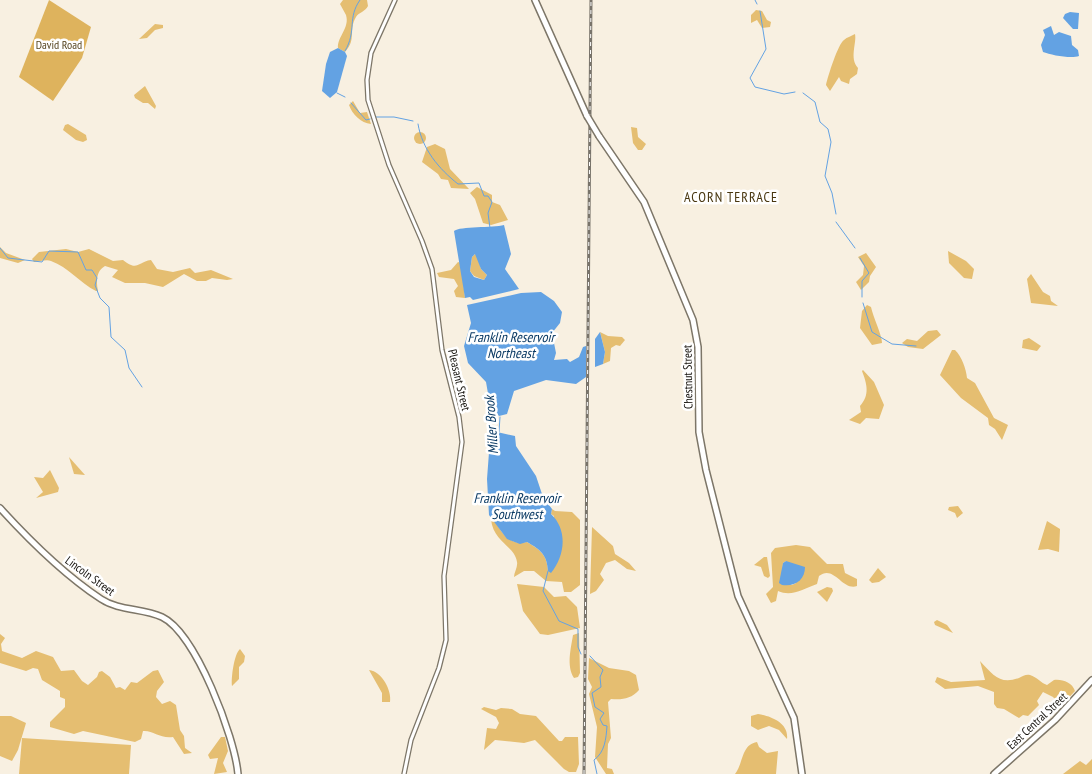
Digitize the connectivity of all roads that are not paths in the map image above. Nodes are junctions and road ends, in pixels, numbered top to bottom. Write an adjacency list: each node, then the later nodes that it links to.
1 (395, 0): 6 (street, Pleasant Street)
2 (535, 0): 7 (main road, Chestnut Street, bridge)
3 (0, 508): 5 (main road, Lincoln Street)
4 (1092, 680): 8 (main road, East Central Street)
5 (238, 774)
6 (404, 774)
7 (802, 774)
8 (994, 774)

